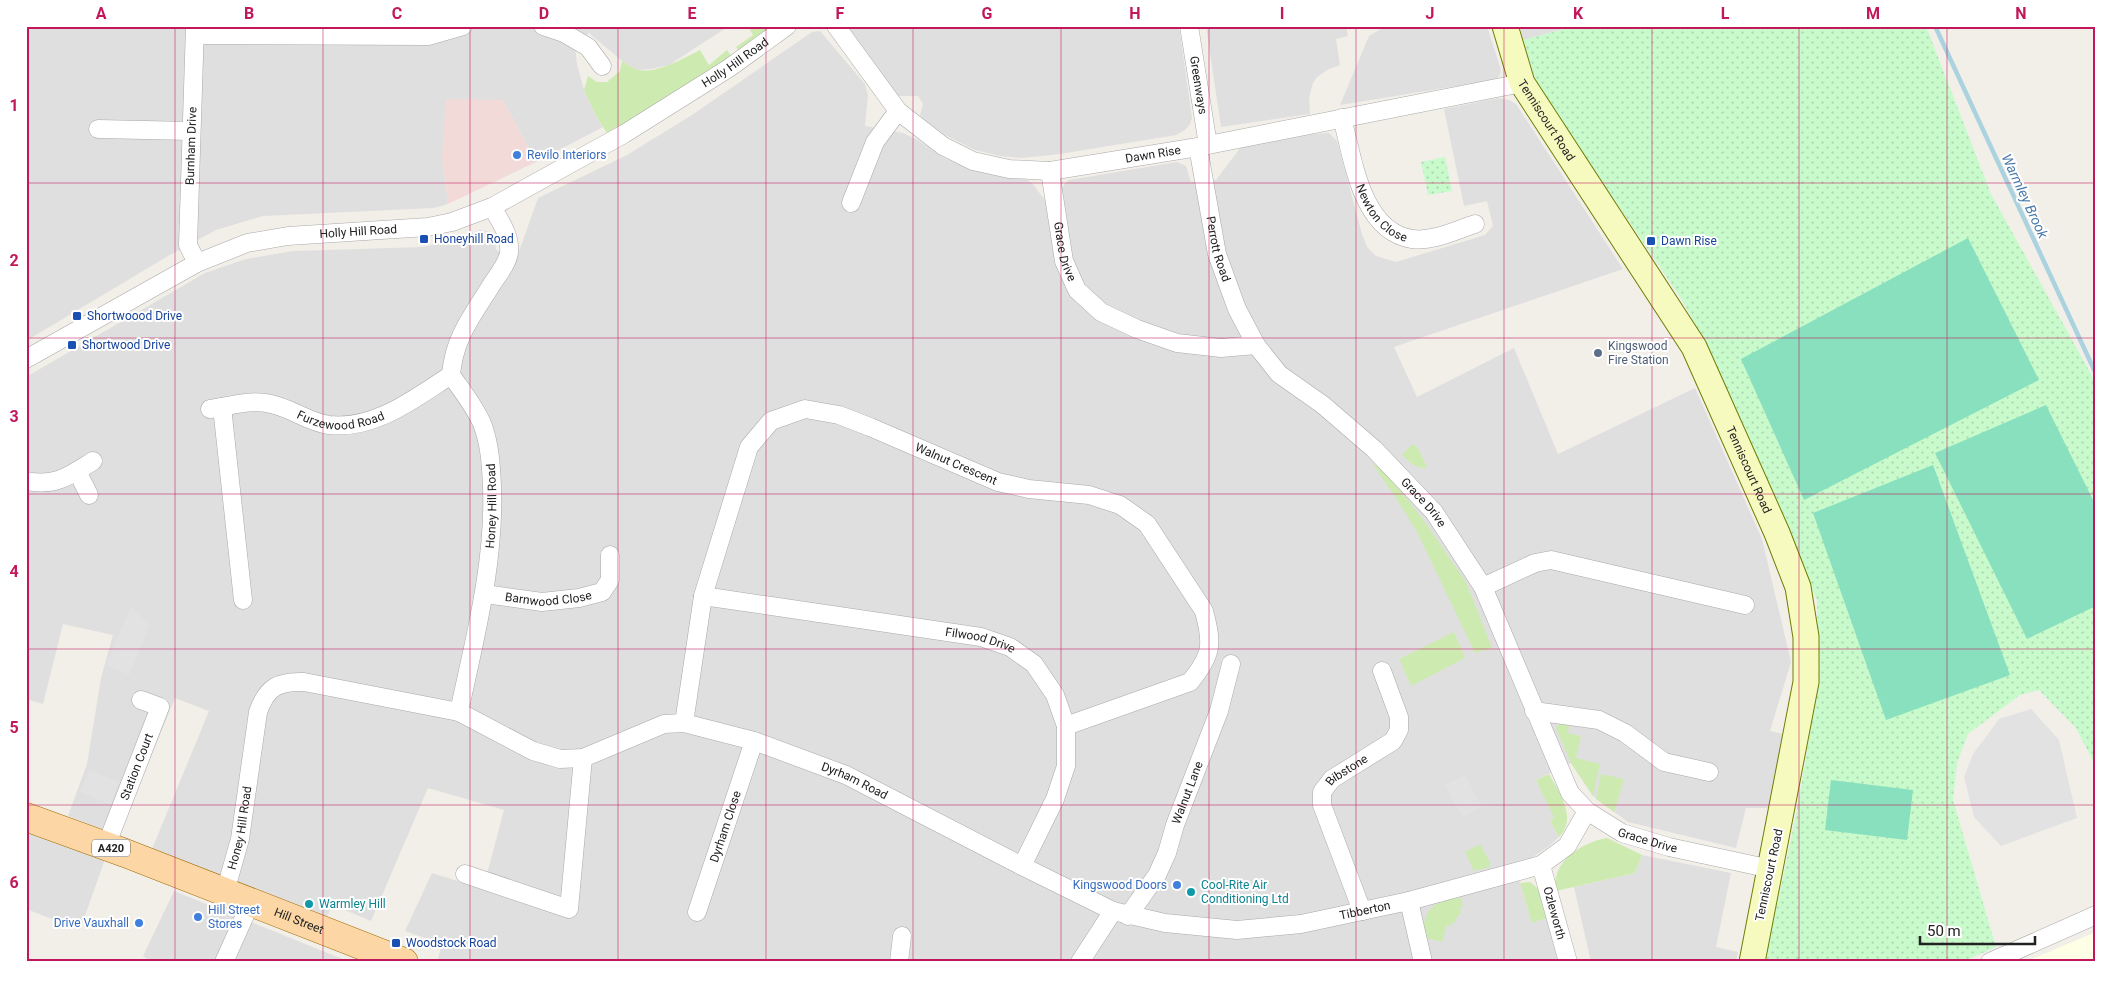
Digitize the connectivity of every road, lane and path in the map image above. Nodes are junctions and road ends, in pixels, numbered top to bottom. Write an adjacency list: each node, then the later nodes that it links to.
1 (463, 26): 7 (street)
2 (543, 26): 8 (street)
3 (787, 26): 17 (street, Holly Hill Road)
4 (836, 26): 10 (street, Dawn Rise)
5 (1189, 26): 14 (street, Greenways)
6 (1505, 26): 9 (street, Tenniscourt Road)
7 (195, 30): 13 (street, Burnham Drive)
8 (602, 66)
9 (1522, 83): 11 (street, Dawn Rise); 48 (street, Tenniscourt Road)
10 (898, 111): 15 (street, Dawn Rise); 16 (street)
11 (1342, 118): 14 (street, Dawn Rise); 18 (street, Newton Close)
12 (98, 129): 13 (street)
13 (191, 131): 19 (street, Burnham Drive)
14 (1203, 146): 15 (street, Dawn Rise); 20 (street, Perrott Road)
15 (1050, 171): 20 (street, Grace Drive)
16 (851, 204)
17 (492, 207): 19 (street, Holly Hill Road); 22 (street)
18 (1475, 224)
19 (196, 263): 21 (street, Holly Hill Road)
20 (1256, 345): 28 (street, Grace Drive)
21 (26, 359)
22 (451, 374): 29 (street, Honey Hill Road); 31 (street, Furzewood Road)
23 (92, 461): 24 (street)
24 (77, 471): 25 (street); 26 (street)
25 (26, 480)
26 (89, 495)
27 (610, 555): 29 (street, Barnwood Close)
28 (1483, 587): 32 (street); 36 (street, Grace Drive)
29 (485, 594): 37 (street, Honey Hill Road)
30 (704, 596): 38 (street, Walnut Crescent); 39 (street, Filwood Drive); 39 (street, Walnut Crescent)
31 (243, 600)
32 (1745, 606)
33 (1231, 664): 55 (street, Walnut Lane)
34 (1382, 671): 53 (street, Bibstone)
35 (141, 700): 45 (street, Station Court)
36 (1534, 711): 42 (street); 43 (street, Grace Drive)
37 (459, 712): 41 (street, Honey Hill Road); 50 (street, Honey Hill Road)
38 (684, 723): 40 (street, Dyrham Road); 41 (street, Dyrham Road)
39 (1066, 726): 47 (street, Filwood Drive)
40 (754, 741): 47 (street, Dyrham Road); 54 (street, Dyrham Close)
41 (583, 758): 49 (street)
42 (1710, 772)
43 (1588, 811): 46 (street, Tibberton); 48 (street, Grace Drive)
44 (26, 817): 45 (main road, A420)
45 (106, 846): 50 (main road, Hill Street / A420)
46 (1541, 865): 51 (street, Tibberton); 63 (street, Ozleworth)
47 (1022, 866): 55 (street, Dyrham Road)
48 (1771, 869): 64 (street, Tenniscourt Road)
49 (465, 874)
50 (225, 892): 52 (main road, Hill Street / A420)
51 (1409, 901): 53 (street, Tibberton); 62 (street)
52 (251, 902): 58 (main road, Hill Street / A420); 59 (street)
53 (1362, 911): 55 (street, Tibberton)
54 (697, 912)
55 (1120, 913): 61 (street, Walnut Lane)
56 (2096, 915): 65 (street)
57 (902, 936): 60 (street)
58 (397, 961)
59 (224, 962)
60 (899, 962)
61 (1080, 962)
62 (1422, 962)
63 (1568, 962)
64 (1752, 962)
65 (1990, 962)

